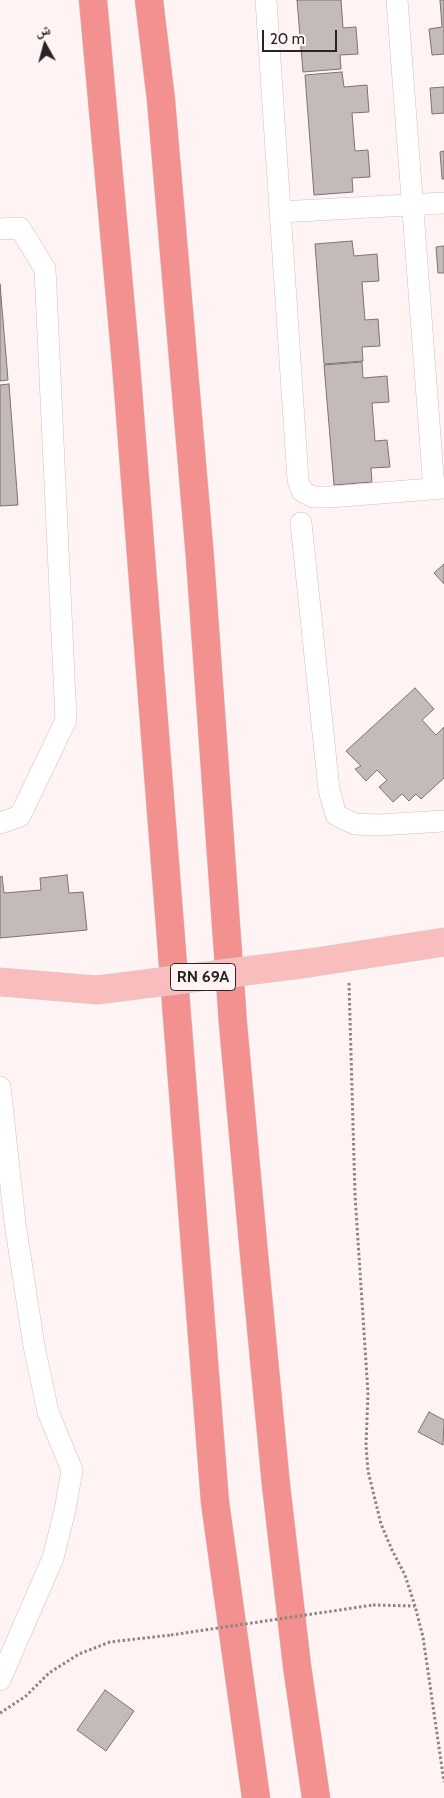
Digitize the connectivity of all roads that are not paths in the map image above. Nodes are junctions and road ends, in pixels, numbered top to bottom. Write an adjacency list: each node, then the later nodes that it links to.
1 (93, 0): 17 (highway)
2 (149, 0): 18 (highway)
3 (266, 0): 7 (street)
4 (397, 0): 6 (street)
5 (444, 203): 6 (street)
6 (412, 205): 7 (street); 9 (street)
7 (280, 212): 9 (street)
8 (0, 229): 12 (street)
9 (439, 489)
10 (301, 523): 11 (street)
11 (444, 820)
12 (0, 823)
13 (444, 942): 14 (main road, RN 69A, bridge)
14 (0, 982)
15 (0, 1087): 16 (street)
16 (0, 1680)
17 (256, 1798)
18 (316, 1798)

